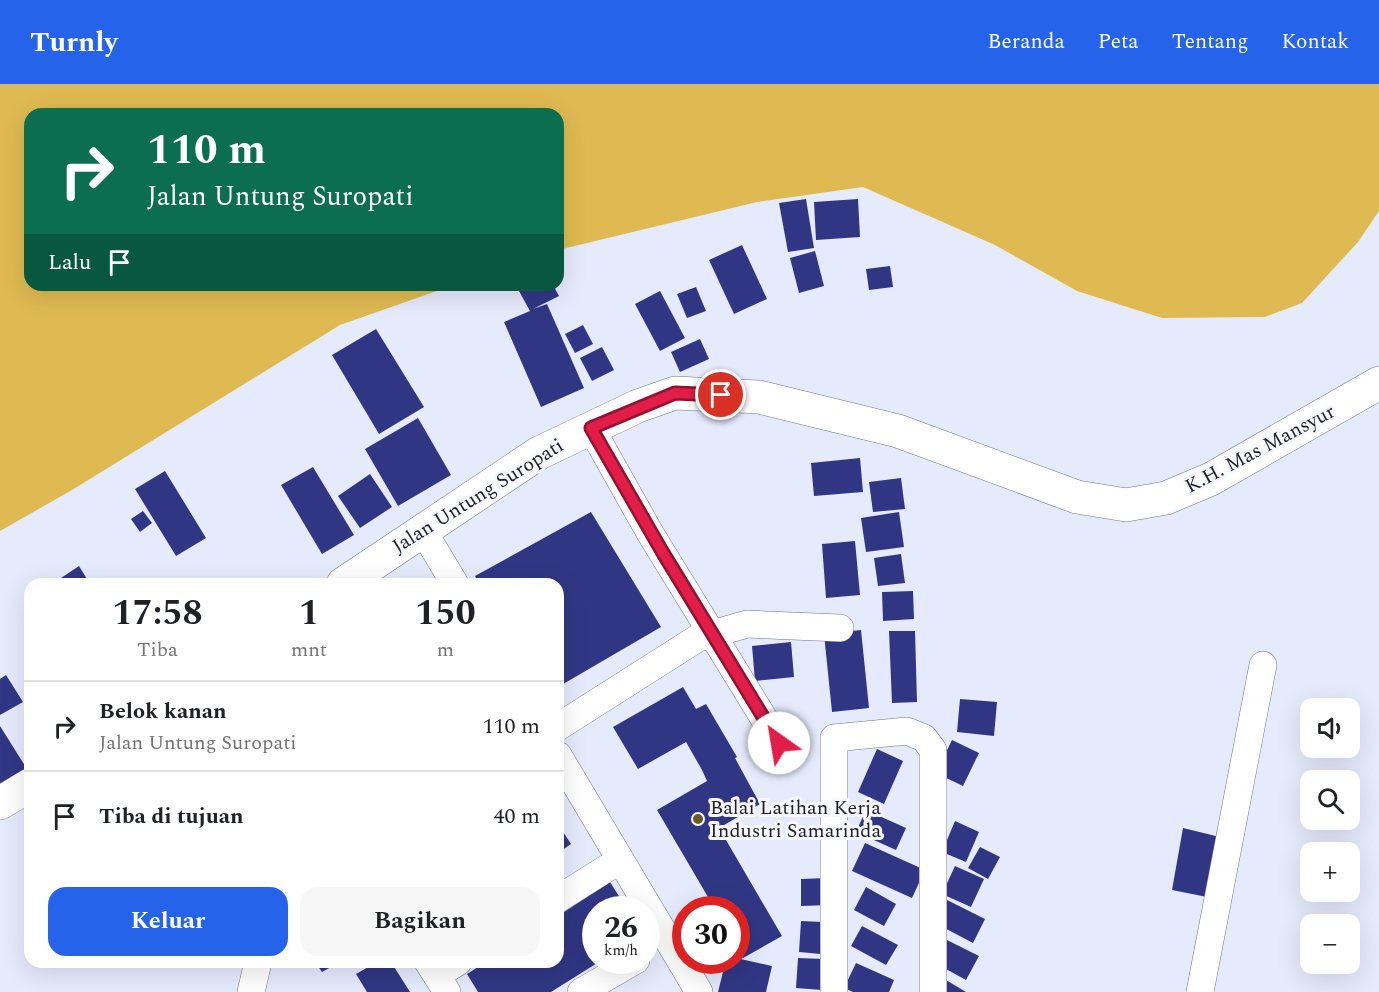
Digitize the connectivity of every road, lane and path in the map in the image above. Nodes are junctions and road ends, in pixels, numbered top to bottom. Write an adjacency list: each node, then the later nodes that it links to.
1 (1379, 383): 3 (main road, K.H. Mas Mansyur)
2 (591, 428): 3 (main road, Jalan Untung Suropati); 4 (main road, Jalan Untung Suropati); 8 (street)
3 (898, 431)
4 (422, 529): 5 (main road, Jalan Untung Suropati); 6 (street)
5 (352, 578)
6 (451, 578)
7 (840, 628): 8 (street)
8 (712, 634): 10 (street); 11 (street)
9 (1263, 665): 26 (street)
10 (564, 723)
11 (779, 743)
12 (564, 765): 15 (street)
13 (24, 789): 14 (main road)
14 (0, 804)
15 (620, 860): 16 (street); 17 (street)
16 (564, 895)
17 (636, 896)
18 (660, 949): 23 (street)
19 (257, 968): 21 (street)
20 (612, 974): 22 (street)
21 (251, 992)
22 (580, 992)
23 (699, 992)
24 (834, 992): 25 (street)
25 (933, 992)
26 (1200, 992)

